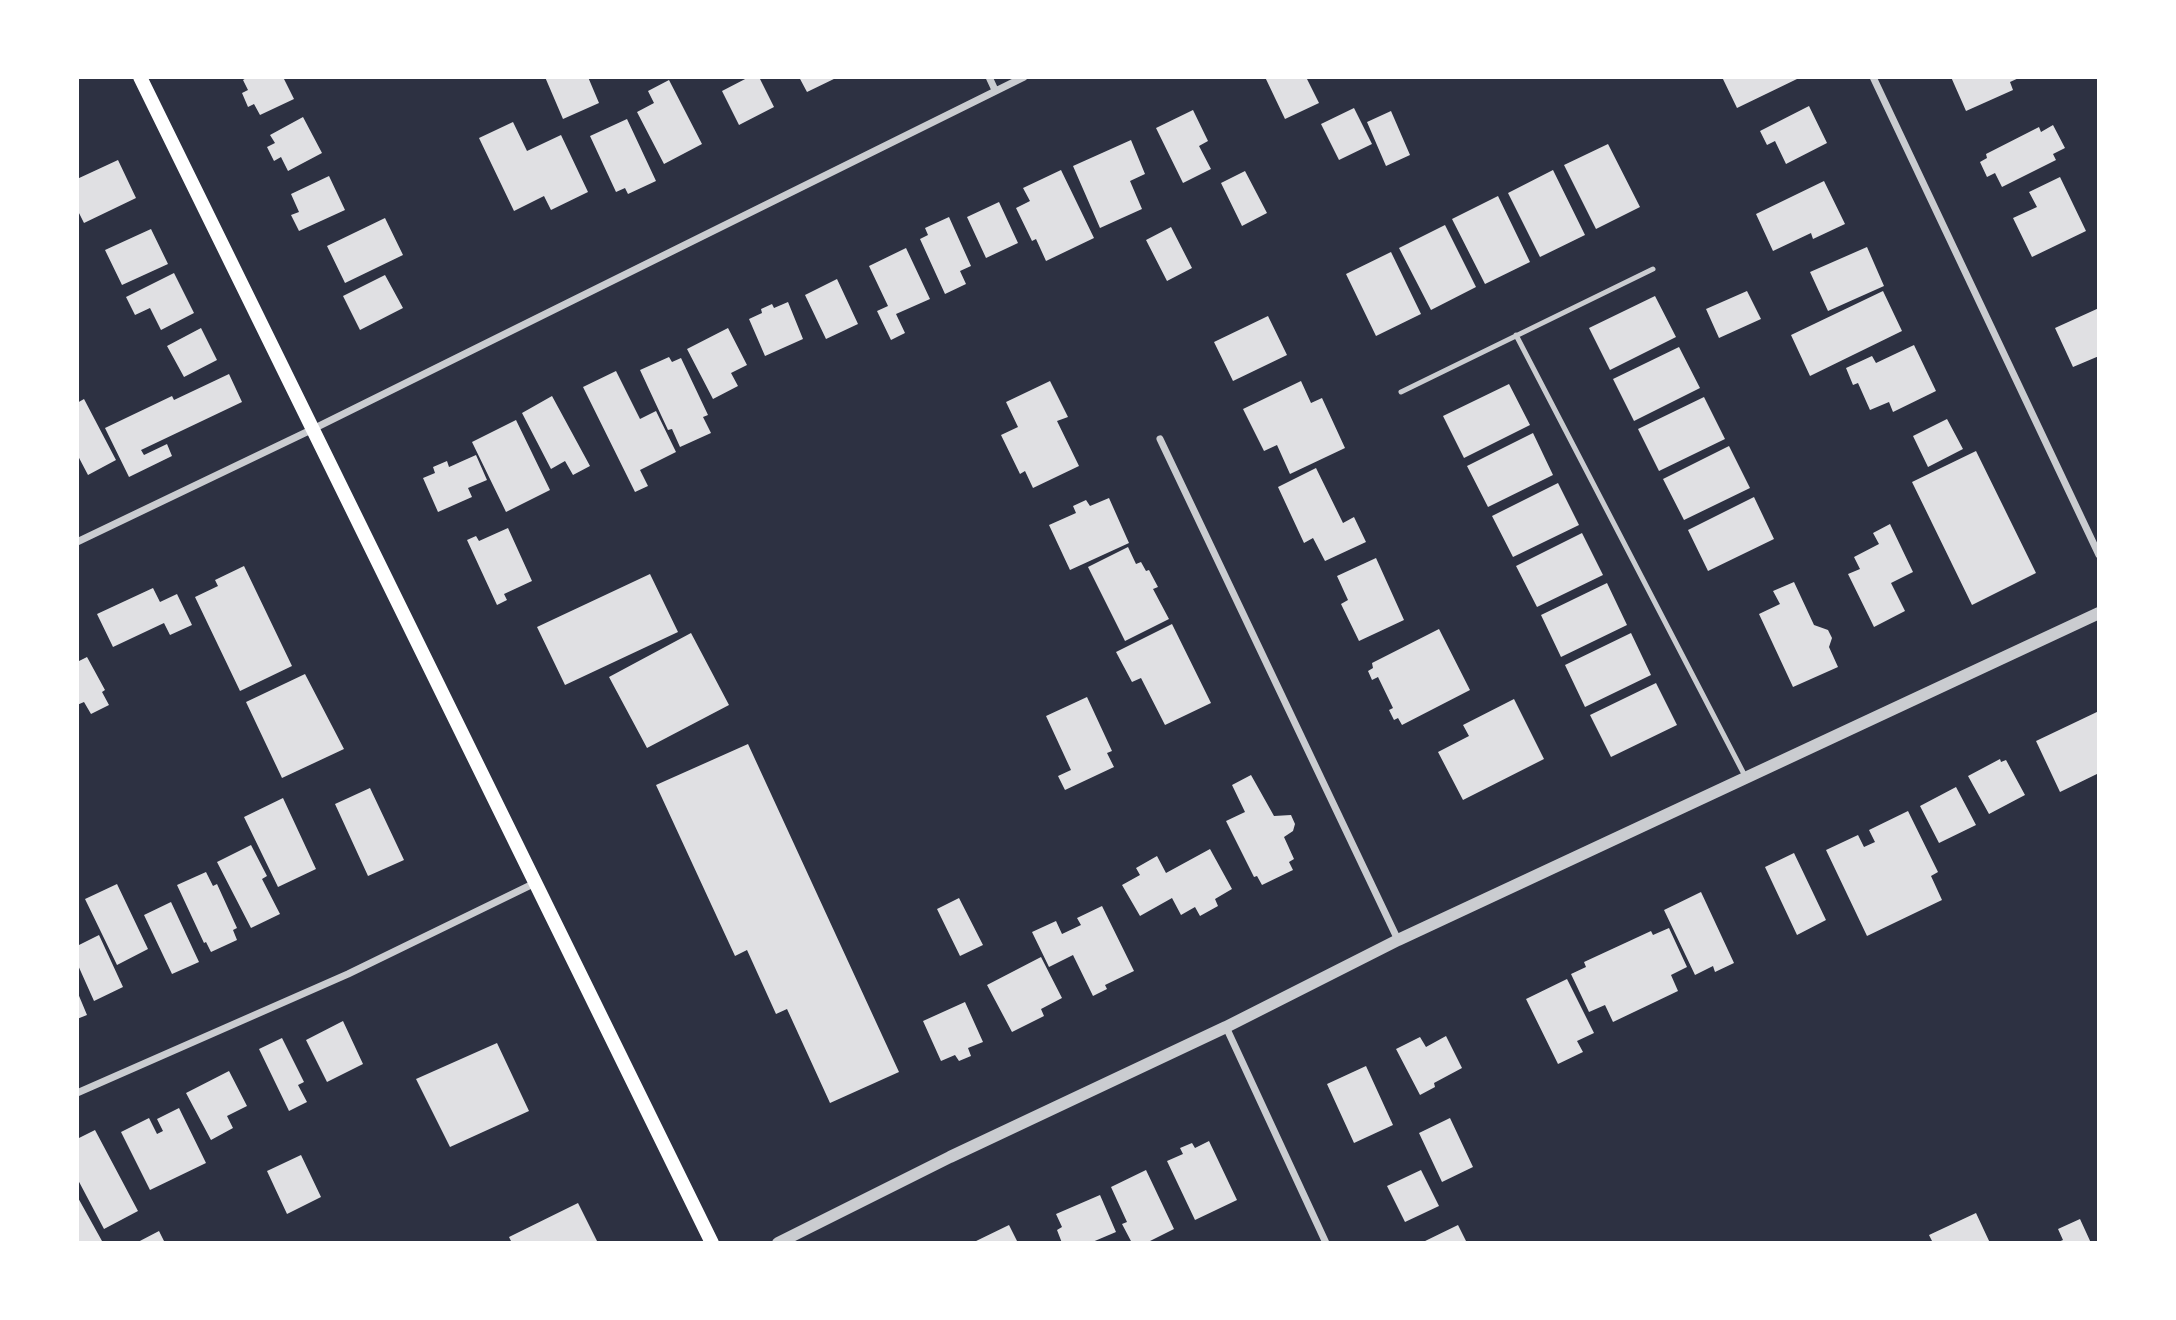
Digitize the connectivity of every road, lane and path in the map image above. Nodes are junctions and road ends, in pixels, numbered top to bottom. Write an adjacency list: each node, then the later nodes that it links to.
1 (141, 77): 9 (main road)
2 (989, 77): 5 (street)
3 (1024, 77): 5 (street)
4 (1873, 77): 12 (street)
5 (995, 90): 9 (street)
6 (1653, 269): 7 (lane)
7 (1516, 335): 8 (lane); 14 (lane)
8 (1401, 392)
9 (313, 429): 11 (street); 15 (main road)
10 (1160, 439): 16 (street)
11 (77, 542)
12 (2099, 555)
13 (2099, 613): 14 (street)
14 (1746, 779): 16 (street)
15 (536, 883): 18 (street); 19 (main road)
16 (1398, 940): 17 (street)
17 (1226, 1027): 20 (street); 21 (street)
18 (77, 1093)
19 (712, 1243)
20 (778, 1243)
21 (1326, 1243)

